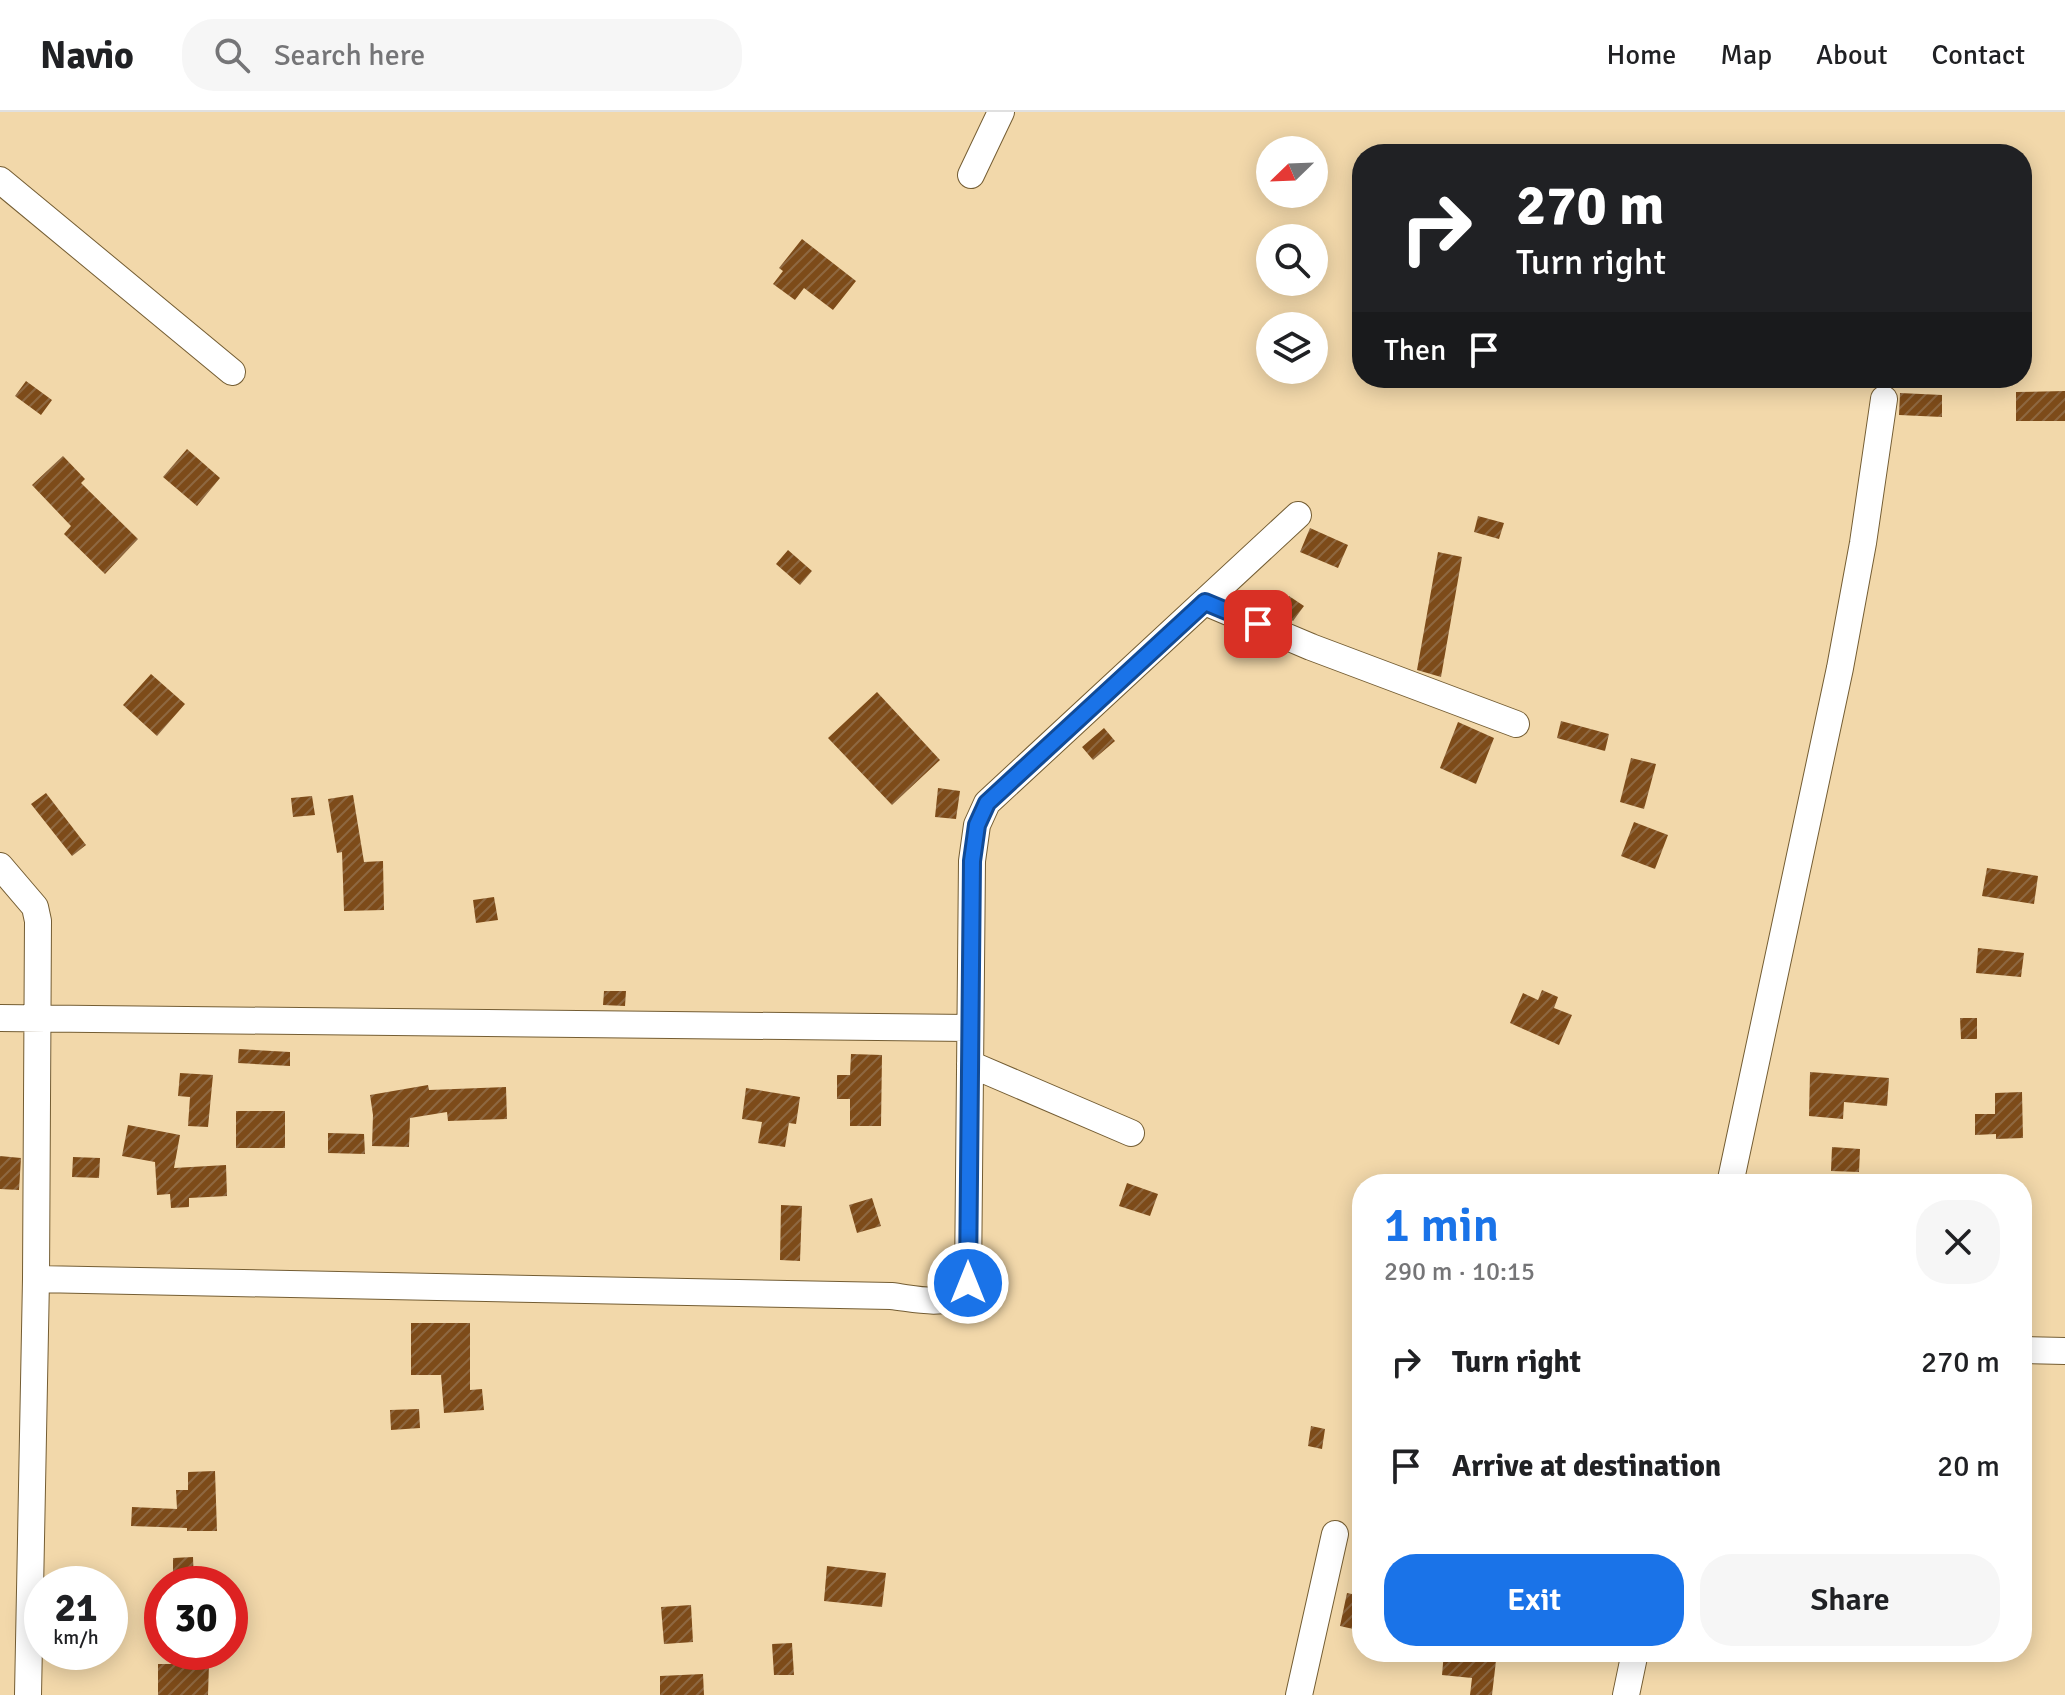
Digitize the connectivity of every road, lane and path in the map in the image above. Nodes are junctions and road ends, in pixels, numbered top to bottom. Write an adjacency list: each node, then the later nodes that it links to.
1 (1001, 112): 2 (street)
2 (971, 175)
3 (0, 180): 4 (street)
4 (232, 372)
5 (1884, 399): 15 (street)
6 (1298, 515): 7 (street)
7 (1205, 602): 8 (street); 12 (street)
8 (1516, 724)
9 (0, 866): 11 (street)
10 (0, 1018): 11 (street)
11 (36, 1020): 12 (street); 16 (street)
12 (969, 1028): 13 (street)
13 (970, 1064): 14 (street); 16 (street)
14 (1131, 1133)
15 (1732, 1174)
16 (36, 1279): 21 (street)
17 (2032, 1350): 18 (street)
18 (2065, 1351)
19 (1335, 1534): 22 (street)
20 (1633, 1662): 23 (street)
21 (28, 1695)
22 (1299, 1695)
23 (1626, 1695)

